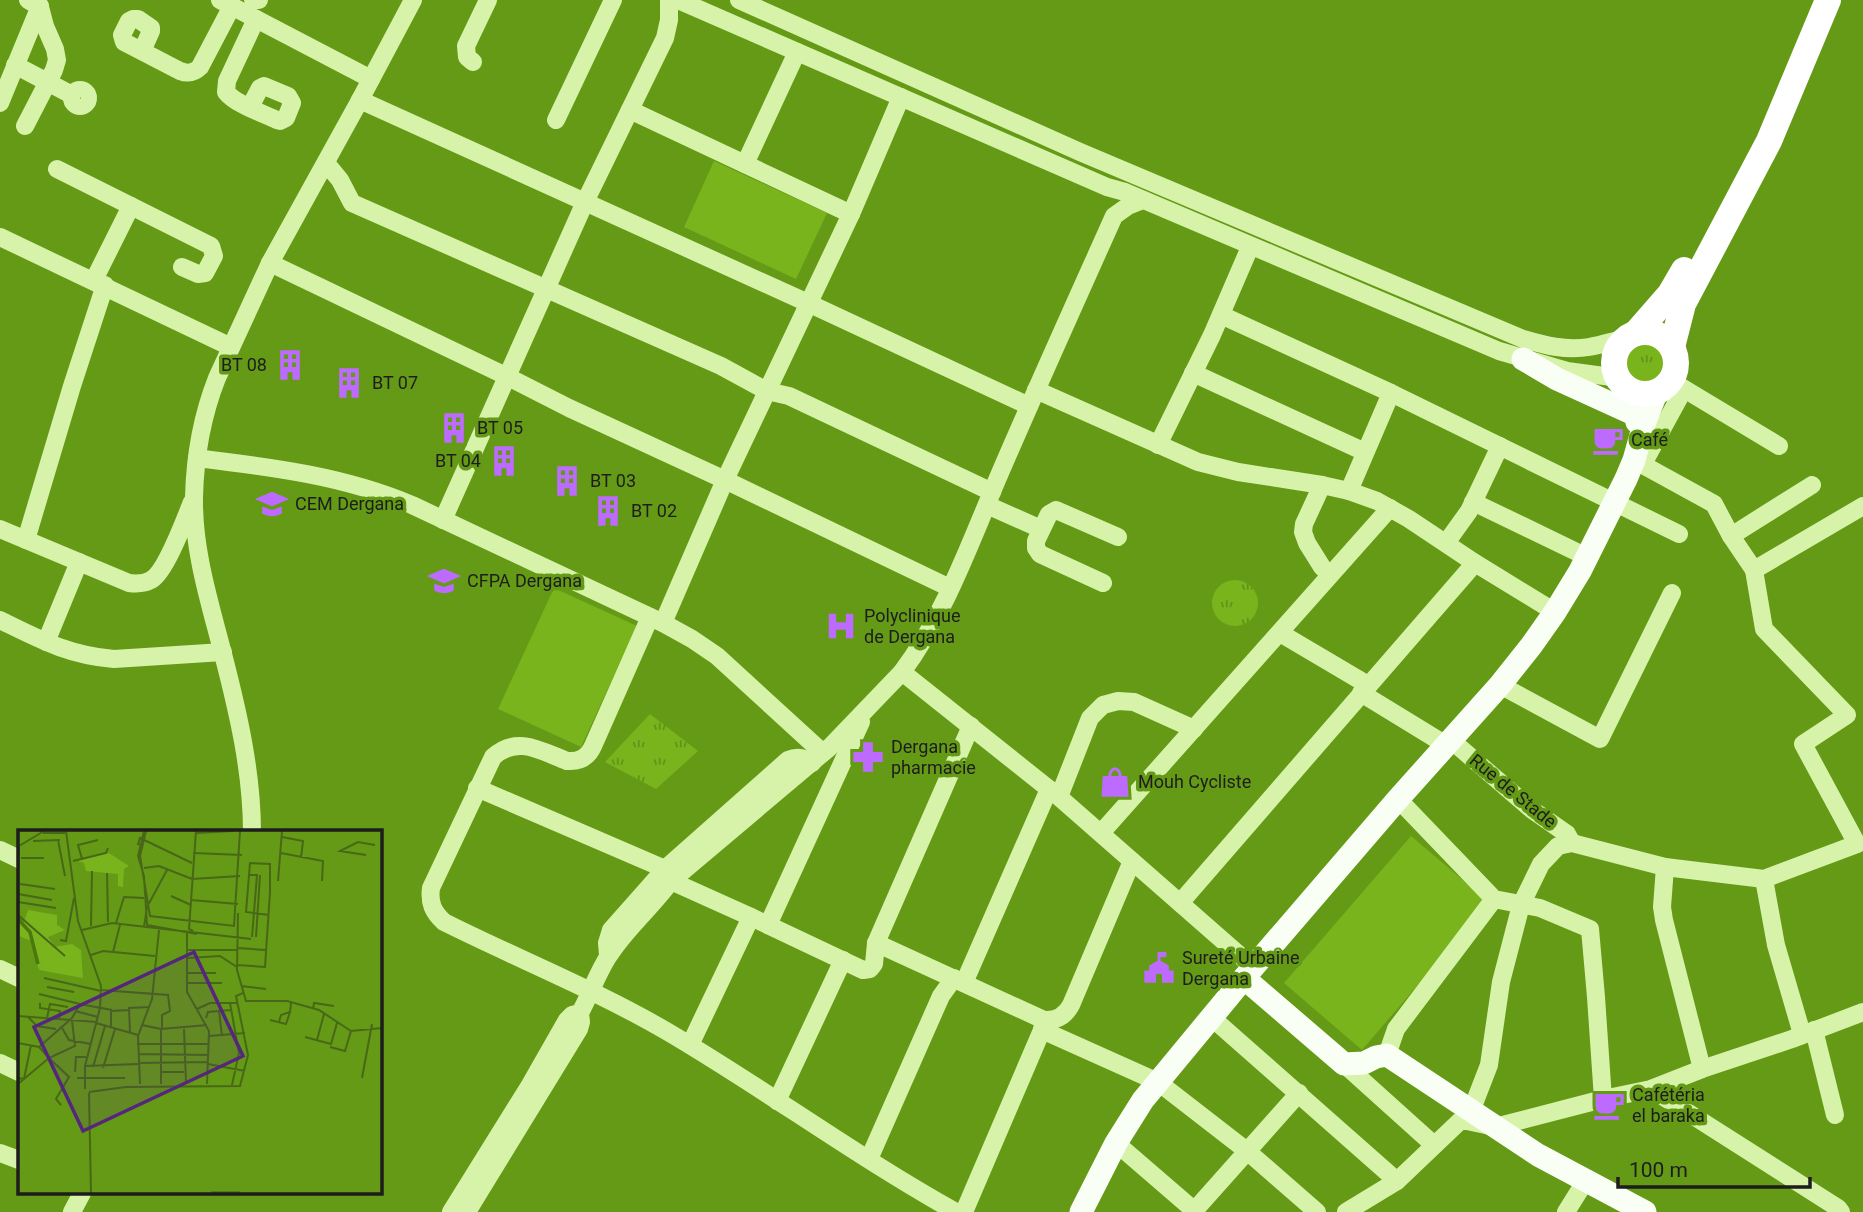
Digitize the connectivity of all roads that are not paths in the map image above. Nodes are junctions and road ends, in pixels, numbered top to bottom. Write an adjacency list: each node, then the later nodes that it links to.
1 (259, 0): 12 (street)
2 (413, 0): 17 (street)
3 (488, 0): 15 (street)
4 (613, 0): 25 (street)
5 (669, 0): 24 (street)
6 (678, 0): 11 (street)
7 (739, 0): 44 (street)
8 (1812, 0): 44 (highway)
9 (1828, 0): 46 (highway)
10 (37, 2): 16 (street); 18 (street)
11 (702, 5): 14 (street)
12 (243, 7): 13 (street); 17 (street); 23 (street)
13 (142, 51)
14 (797, 52): 20 (street); 28 (street)
15 (473, 62)
16 (15, 65): 18 (street); 22 (street)
17 (371, 79): 21 (street)
18 (48, 82): 19 (street); 26 (street)
19 (72, 95)
20 (901, 97): 30 (street); 34 (street)
21 (360, 100): 27 (street); 32 (street)
22 (0, 103)
23 (250, 107)
24 (630, 110): 28 (street); 32 (street)
25 (556, 120)
26 (25, 126)
27 (326, 163): 38 (street); 41 (street)
28 (745, 164): 34 (street)
29 (57, 169): 33 (street)
30 (1107, 187): 31 (street); 35 (street)
31 (1143, 200): 35 (street); 37 (street)
32 (585, 202): 41 (street); 42 (street)
33 (131, 206): 39 (street); 40 (street)
34 (850, 214): 42 (street)
35 (1114, 215): 54 (street)
36 (0, 237): 40 (street)
37 (1250, 247): 43 (street); 47 (street)
38 (270, 263): 45 (street); 49 (street)
39 (182, 267)
40 (99, 283): 45 (street); 78 (street)
41 (546, 288): 49 (street); 52 (street)
42 (808, 303): 52 (street); 54 (street)
43 (1220, 315): 48 (street); 53 (street)
44 (1631, 336): 46 (highway); 50 (highway)
45 (232, 347): 61 (street)
46 (1672, 347): 51 (highway)
47 (1523, 359): 50 (street); 55 (main road)
48 (1193, 373): 56 (street); 59 (street)
49 (506, 376): 62 (street); 72 (street)
50 (1621, 382): 51 (highway); 55 (main road)
51 (1670, 387): 58 (street); 60 (main road)
52 (767, 391): 62 (street); 66 (street)
53 (1391, 393): 57 (street); 59 (street)
54 (1033, 398): 56 (street); 66 (street)
55 (1636, 415): 60 (main road)
56 (1158, 445): 63 (street)
57 (1500, 446): 68 (street); 69 (street)
58 (1779, 446)
59 (1365, 452): 65 (street)
60 (1638, 457): 68 (main road); 76 (street)
61 (197, 458): 67 (street); 72 (street)
62 (725, 480): 86 (street); 90 (street)
63 (1322, 485): 65 (street); 84 (street)
64 (1812, 485): 76 (street)
65 (1349, 491): 71 (street)
66 (989, 498): 74 (street); 86 (street)
67 (194, 499): 81 (street); 93 (street)
68 (1616, 501): 75 (street); 80 (main road)
69 (1474, 502): 79 (street); 80 (street)
70 (1863, 506): 83 (street)
71 (1390, 508): 79 (street); 84 (street)
72 (443, 520): 90 (street)
73 (0, 529): 78 (street)
74 (1041, 529): 77 (street); 85 (street)
75 (1679, 534)
76 (1731, 536): 83 (street)
77 (1118, 537)
78 (26, 540): 81 (street)
79 (1446, 543): 82 (street)
80 (1587, 557): 88 (main road)
81 (79, 562): 92 (street)
82 (1475, 563): 88 (street); 96 (street)
83 (1754, 570): 108 (street)
84 (1331, 575): 91 (street)
85 (1102, 583)
86 (950, 588): 94 (street)
87 (1672, 593): 95 (street)
88 (1555, 612): 95 (main road)
89 (0, 620): 92 (street)
90 (657, 620): 101 (street); 102 (street)
91 (1280, 633): 96 (street, Rue de Stade); 99 (street)
92 (46, 642): 93 (street)
93 (223, 652): 105 (street)
94 (902, 672): 97 (street); 98 (street)
95 (1500, 685): 100 (main road)
96 (1365, 689): 100 (street, Rue de Stade); 116 (street)
97 (867, 710): 101 (street); 118 (street)
98 (971, 726): 103 (street); 119 (street)
99 (1194, 729): 103 (street); 106 (street)
100 (1449, 743): 104 (main road); 107 (street, Rue de Stade)
101 (817, 758): 113 (street)
102 (477, 788): 113 (street); 125 (street)
103 (1054, 793): 106 (street); 124 (street)
104 (1398, 799): 115 (street); 122 (main road)
105 (252, 830)
106 (1101, 833): 111 (street)
107 (1572, 843): 112 (street); 117 (street)
108 (1861, 849): 114 (street)
109 (0, 850): 110 (street)
110 (18, 859)
111 (1132, 861): 116 (street); 129 (street)
112 (1665, 867): 114 (street); 135 (street)
113 (668, 875): 118 (street); 125 (street)
114 (1764, 879): 130 (street)
115 (1494, 899): 117 (street); 132 (street)
116 (1180, 903): 122 (street)
117 (1521, 905): 140 (street); 142 (street)
118 (759, 921): 120 (street); 131 (street)
119 (876, 943): 120 (street); 124 (street)
120 (843, 960): 141 (street)
121 (0, 969): 123 (street)
122 (1248, 973): 128 (main road); 134 (main road)
123 (18, 978)
124 (959, 981): 129 (street); 149 (street)
125 (592, 992): 127 (street); 131 (street)
126 (1863, 1012): 130 (street)
127 (580, 1013): 156 (street); 157 (street)
128 (1211, 1017): 137 (main road); 139 (street)
129 (1043, 1025): 137 (street); 159 (street)
130 (1808, 1032): 135 (street); 143 (street)
131 (690, 1045): 141 (street)
132 (1387, 1055): 134 (main road); 142 (main road)
133 (0, 1063): 136 (street)
134 (1344, 1064): 146 (street)
135 (1702, 1069): 138 (street)
136 (18, 1072)
137 (1157, 1082): 145 (main road); 147 (street)
138 (1651, 1089): 140 (street); 165 (street)
139 (1298, 1093): 147 (street); 152 (street)
140 (1603, 1099): 144 (street)
141 (777, 1101): 149 (street)
142 (1472, 1109): 144 (main road)
143 (1835, 1115)
144 (1494, 1127): 146 (street); 151 (main road)
145 (1116, 1143): 154 (street); 160 (main road)
146 (1434, 1145): 152 (street)
147 (1247, 1150): 154 (street); 161 (street)
148 (0, 1153): 150 (street)
149 (869, 1159): 158 (street)
150 (18, 1160)
151 (1586, 1180): 163 (street); 164 (main road)
152 (1397, 1181): 162 (street)
153 (81, 1194): 155 (street)
154 (1195, 1211)
155 (72, 1212)
156 (451, 1212)
157 (467, 1212)
158 (956, 1212)
159 (964, 1212)
160 (1081, 1212)
161 (1317, 1212)
162 (1346, 1212)
163 (1566, 1212)
164 (1645, 1212)
165 (1841, 1212)

